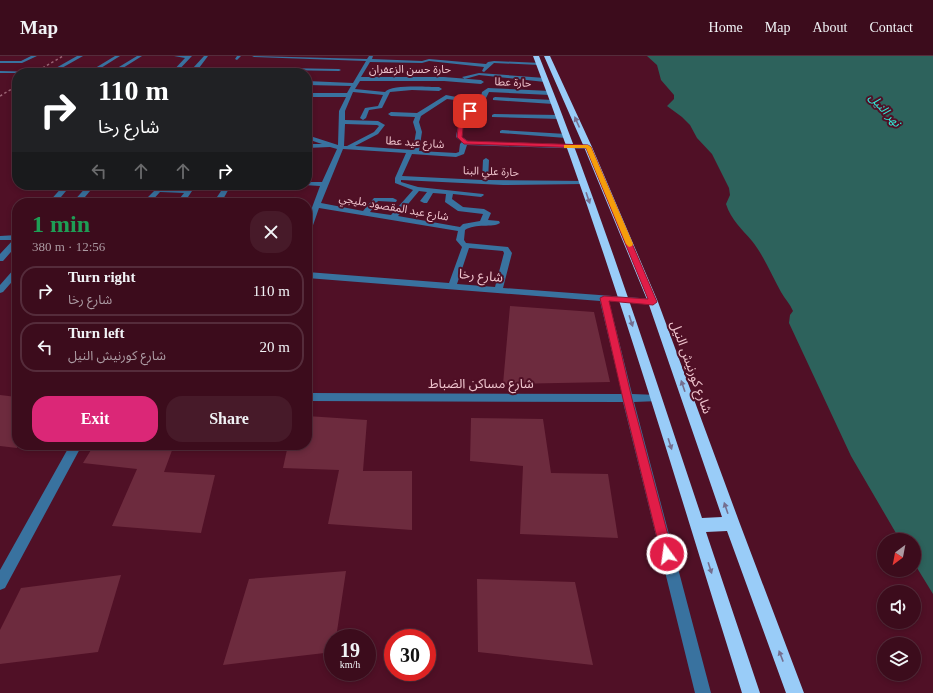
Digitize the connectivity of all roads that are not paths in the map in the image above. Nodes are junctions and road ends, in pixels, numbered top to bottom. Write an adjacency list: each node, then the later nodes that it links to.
1 (35, 56): 16 (street)
2 (81, 56): 18 (street)
3 (118, 56): 19 (street)
4 (140, 56): 20 (street)
5 (176, 56): 10 (street)
6 (206, 56): 22 (street)
7 (254, 56): 8 (street)
8 (266, 56): 11 (street)
9 (492, 56): 15 (street)
10 (190, 57): 21 (street)
11 (311, 57): 12 (street)
12 (370, 58): 14 (street); 31 (street)
13 (420, 59): 14 (street)
14 (427, 60): 17 (street)
15 (540, 60): 17 (street); 33 (highway); 53 (highway, شارع كورنيش النيل, one-way to 15)
16 (0, 62)
17 (487, 66): 27 (street)
18 (58, 68)
19 (98, 68)
20 (120, 68)
21 (178, 68)
22 (196, 68)
23 (339, 70): 24 (street)
24 (312, 71)
25 (0, 72): 26 (street)
26 (12, 72)
27 (481, 74): 28 (street, حارة حسن الزعفران); 33 (street, حارة حسن الزعفران)
28 (463, 80): 29 (street, حارة حسن الزعفران); 31 (street, حارة حسن الزعفران)
29 (481, 82)
30 (312, 84): 31 (street)
31 (353, 88): 34 (street); 35 (street); 46 (street)
32 (439, 89): 34 (street)
33 (549, 91): 37 (street); 38 (street, حارة عطا); 43 (highway)
34 (386, 94): 44 (street)
35 (312, 95)
36 (463, 99): 41 (street)
37 (495, 99)
38 (482, 100)
39 (484, 112): 50 (street)
40 (391, 114): 41 (street)
41 (418, 115): 54 (street)
42 (494, 116): 43 (street)
43 (560, 117): 49 (highway)
44 (363, 118): 45 (street); 46 (street)
45 (379, 118)
46 (342, 120): 52 (street); 52 (street)
47 (502, 132): 49 (street)
48 (312, 138): 52 (street, شارع عيد عطا)
49 (568, 141): 50 (street); 53 (street); 58 (highway)
50 (466, 143): 54 (street, شارع عيد عطا)
51 (312, 146): 52 (street)
52 (342, 147): 54 (street, شارع عيد عطا); 60 (street)
53 (588, 147): 94 (highway, شارع كورنيش النيل)
54 (413, 151): 56 (street)
55 (486, 160): 57 (street)
56 (398, 180): 57 (street, حارة علي البنا); 64 (street)
57 (485, 182): 58 (street, حارة علي البنا)
58 (583, 182): 93 (highway, one-way to 93)
59 (312, 184): 60 (street)
60 (324, 184): 73 (street)
61 (64, 190): 68 (street)
62 (88, 190): 69 (street)
63 (158, 190): 70 (street)
64 (417, 190): 65 (street); 76 (street)
65 (431, 191): 66 (street); 72 (street)
66 (450, 193): 67 (street); 77 (street)
67 (481, 196)
68 (56, 198)
69 (80, 198)
70 (150, 198)
71 (393, 200): 74 (street)
72 (424, 201)
73 (317, 205): 74 (street, شارع عبد المقصود مليجي); 75 (street)
74 (365, 213): 76 (street, شارع عبد المقصود مليجي)
75 (312, 218)
76 (392, 218): 79 (street, شارع عبد المقصود مليجي)
77 (484, 222): 78 (street); 79 (street)
78 (496, 223)
79 (462, 230): 83 (street, شارع عبد المقصود مليجي)
80 (0, 238): 81 (street)
81 (12, 239)
82 (12, 245): 84 (street)
83 (466, 246): 89 (street); 91 (street)
84 (7, 251): 85 (street); 86 (street)
85 (12, 251)
86 (0, 259)
87 (312, 274): 89 (street, شارع رخا)
88 (12, 277): 90 (street)
89 (452, 286): 91 (street, شارع رخا)
90 (0, 290)
91 (498, 290): 92 (street, شارع رخا)
92 (604, 298): 93 (street, شارع رخا); 97 (street)
93 (624, 300): 94 (street, شارع رخا); 96 (highway, one-way to 96)
94 (653, 302): 100 (highway, شارع كورنيش النيل, one-way to 94)
95 (312, 397): 97 (street, شارع مساكن الضباط)
96 (655, 398): 97 (street, شارع مساكن الضباط); 99 (highway, one-way to 99)
97 (628, 399): 102 (street)
98 (73, 450): 101 (street)
99 (696, 524): 100 (highway); 103 (highway, one-way to 103)
100 (732, 524): 104 (highway, شارع كورنيش النيل, one-way to 100)
101 (0, 583)
102 (703, 693)
103 (751, 693)
104 (795, 693)

